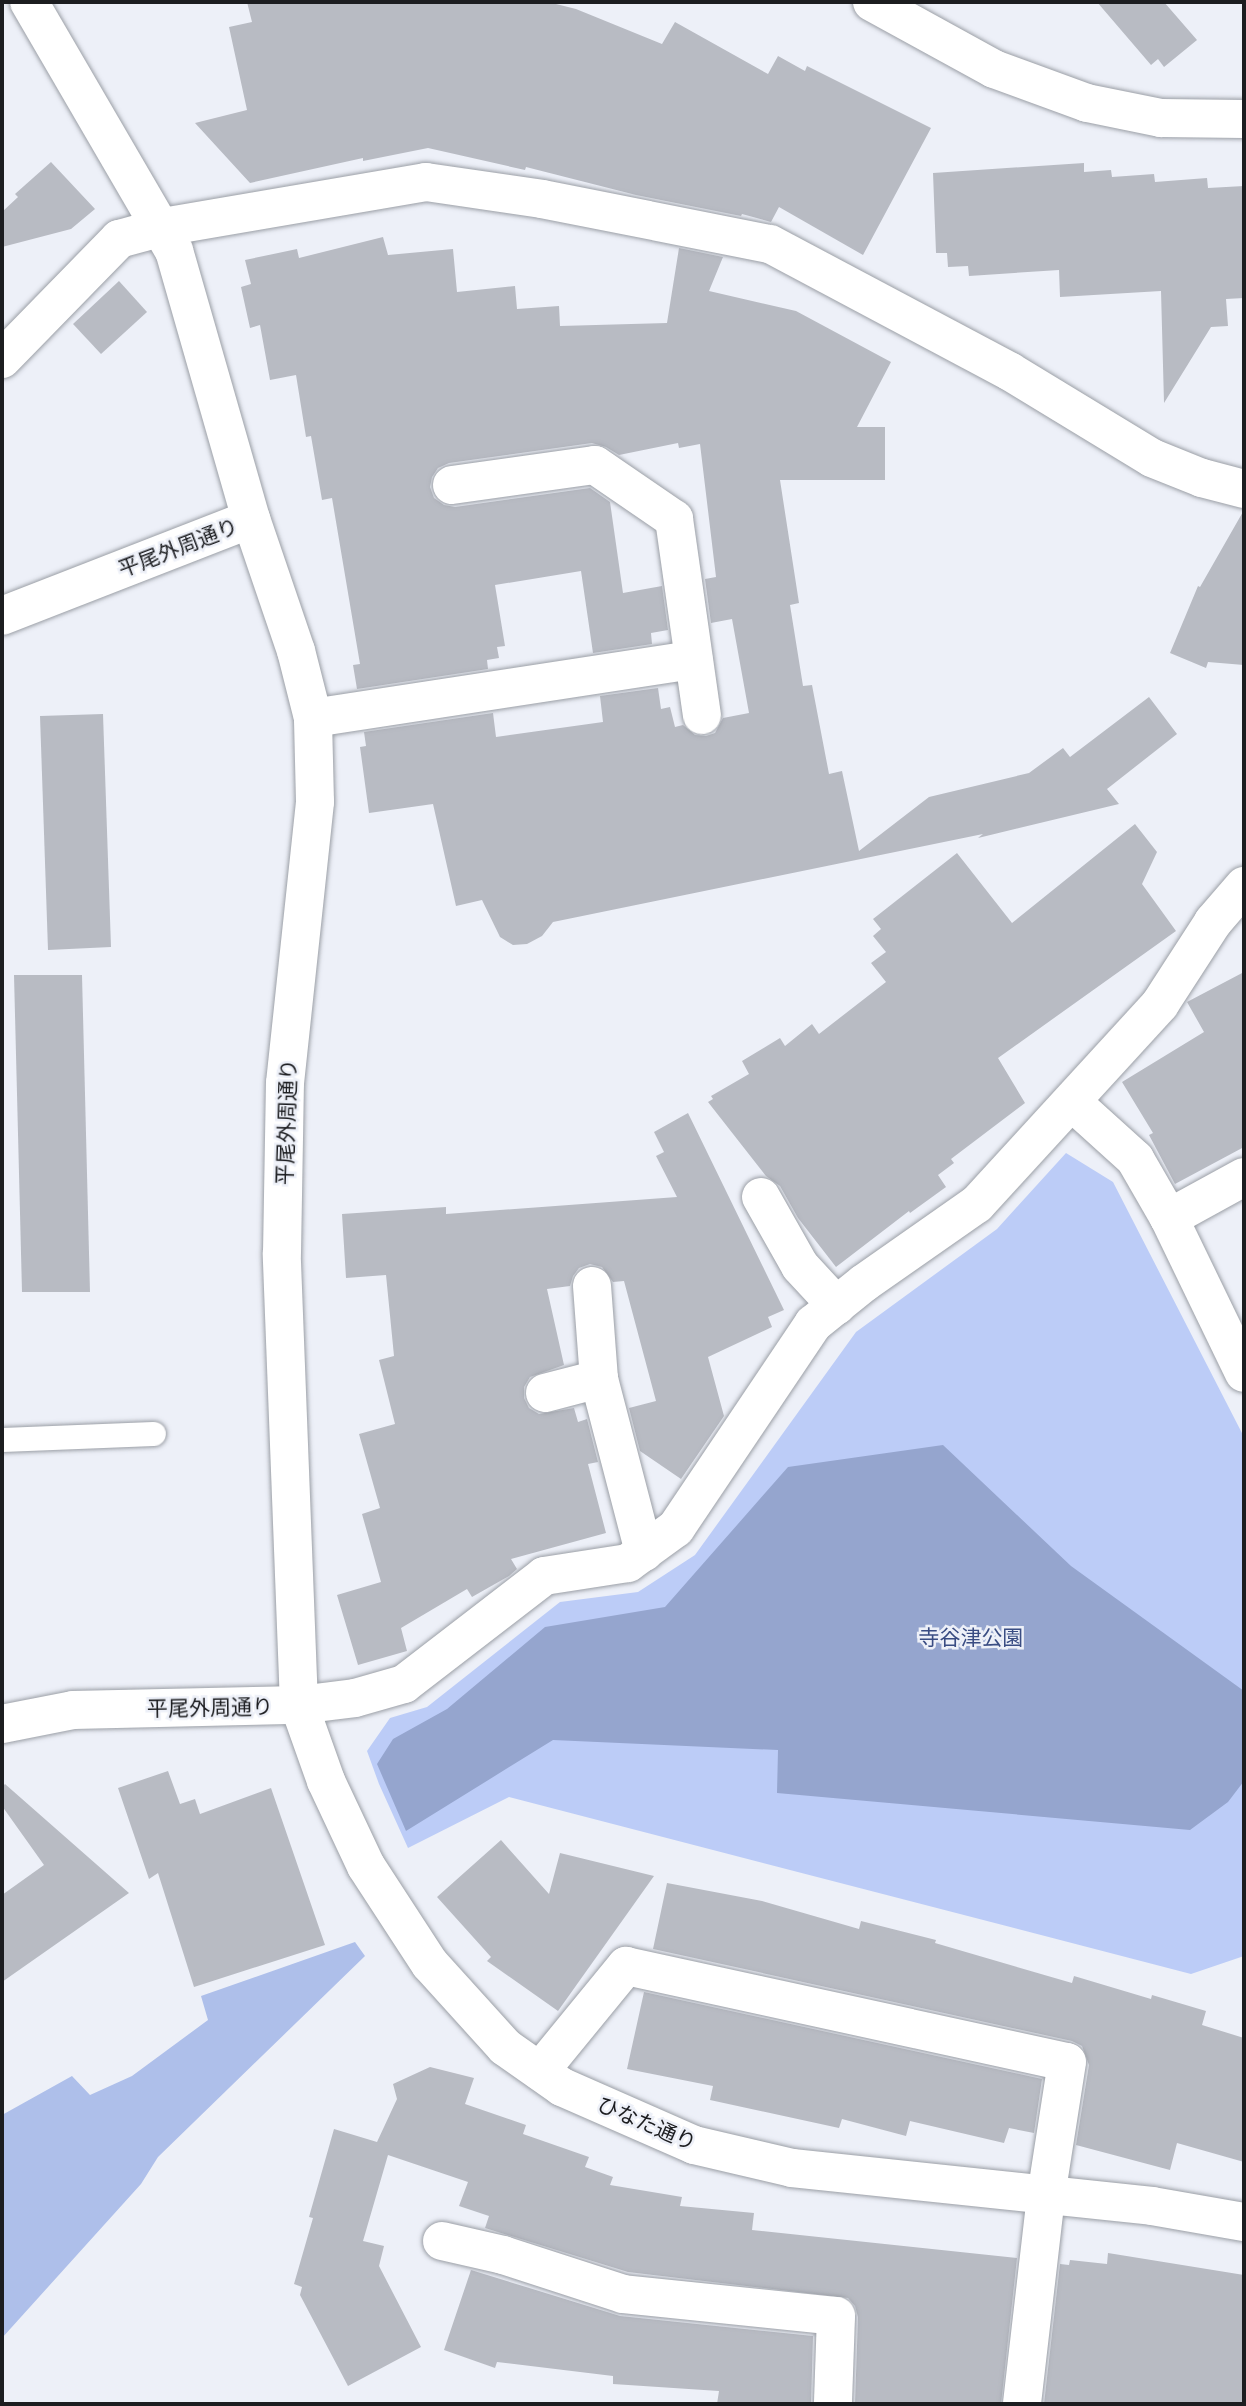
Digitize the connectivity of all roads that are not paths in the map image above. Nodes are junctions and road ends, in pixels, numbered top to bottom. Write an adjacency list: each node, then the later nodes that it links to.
1 (29, 2): 4 (street)
2 (872, 2): 3 (street)
3 (1244, 119)
4 (163, 227): 5 (street); 7 (street); 8 (street)
5 (2, 359)
6 (452, 485): 10 (street)
7 (1244, 489)
8 (251, 519): 9 (street, 平尾外周通り); 12 (street, 平尾外周通り)
9 (2, 616)
10 (694, 660): 11 (street); 12 (street)
11 (702, 715)
12 (313, 719): 26 (street, 平尾外周通り)
13 (1244, 886): 14 (street)
14 (1072, 1102): 17 (street); 19 (street)
15 (1244, 1177): 17 (street)
16 (761, 1197): 19 (street)
17 (1169, 1218): 20 (street)
18 (592, 1286): 21 (street)
19 (837, 1306): 25 (street)
20 (1244, 1373)
21 (599, 1379): 22 (street); 25 (street)
22 (545, 1392)
23 (154, 1434): 24 (lane)
24 (2, 1440)
25 (644, 1552): 26 (street)
26 (299, 1705): 27 (street, 平尾外周通り); 28 (street, ひなた通り)
27 (2, 1724)
28 (540, 2071): 29 (street, ひなた通り); 29 (street)
29 (1046, 2196): 30 (street, ひなた通り); 33 (street)
30 (1244, 2222)
31 (442, 2241): 32 (street)
32 (833, 2404)
33 (1021, 2404)

